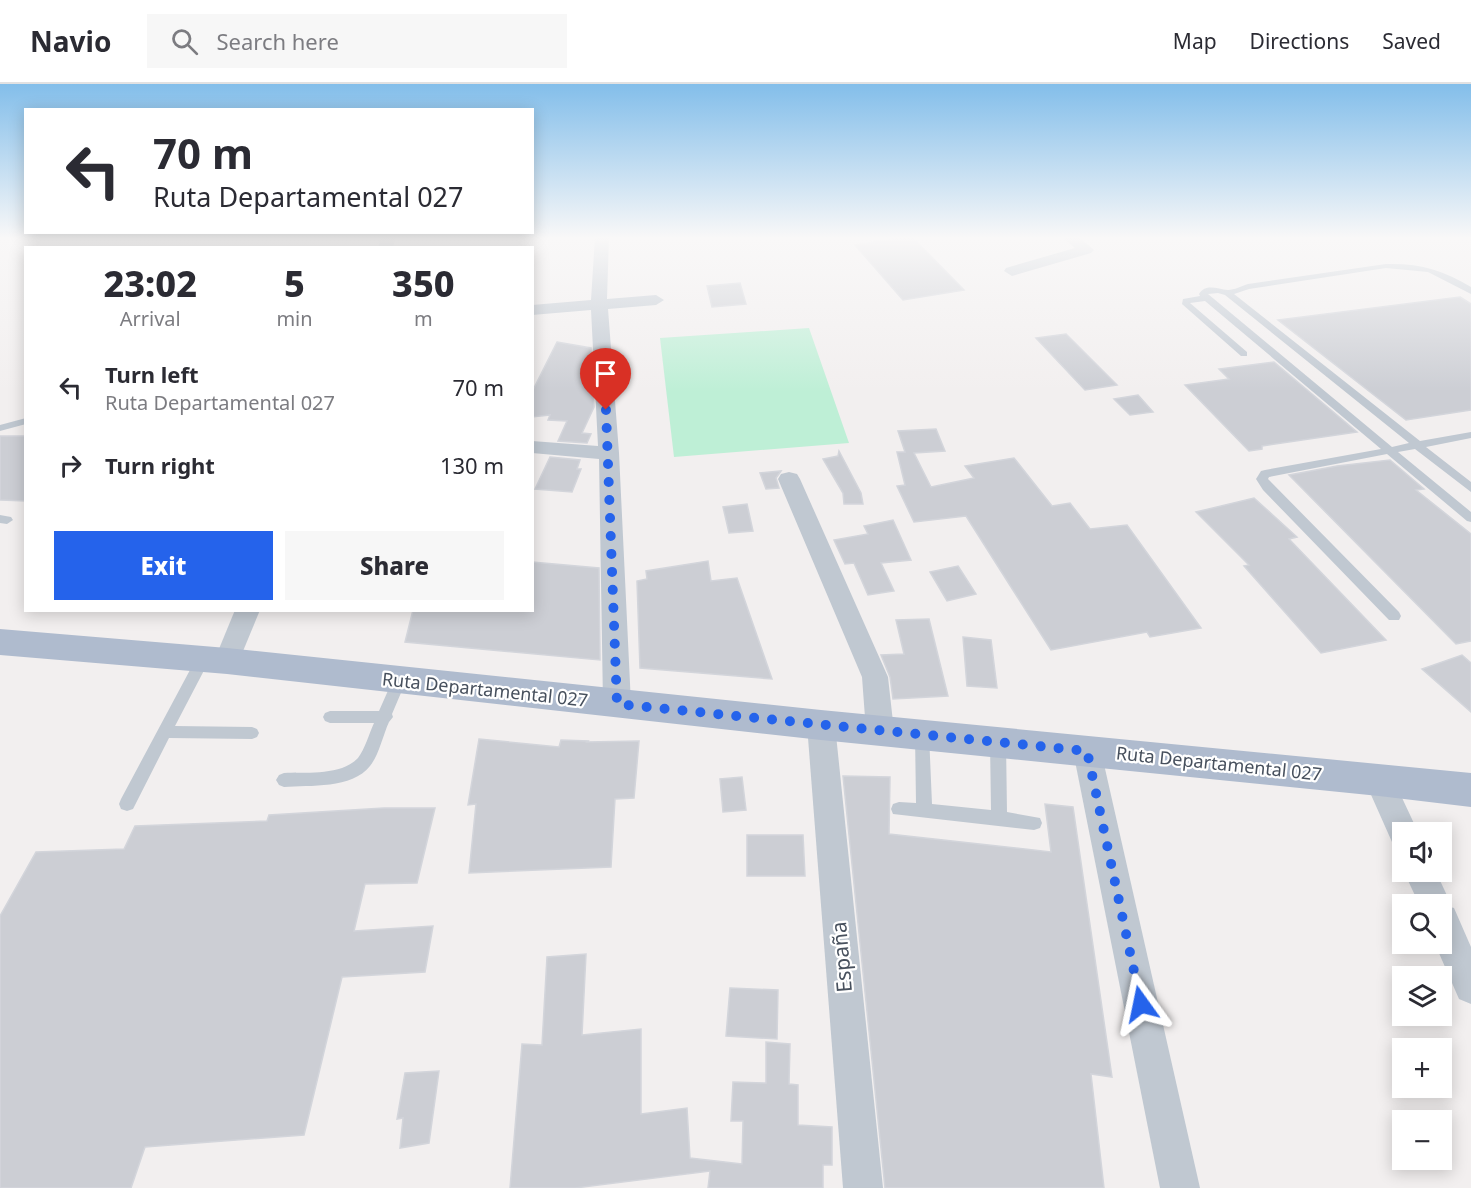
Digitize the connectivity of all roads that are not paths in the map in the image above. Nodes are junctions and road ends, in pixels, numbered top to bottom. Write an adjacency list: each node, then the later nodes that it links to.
1 (600, 289): 6 (street)
2 (1241, 289): 3 (lane)
3 (1228, 293): 4 (lane); 13 (lane)
4 (1206, 298): 8 (lane); 16 (lane)
5 (656, 300): 6 (street)
6 (599, 303): 7 (street); 17 (street)
7 (534, 310)
8 (1244, 354)
9 (24, 422): 10 (lane)
10 (0, 428)
11 (1471, 435): 12 (lane)
12 (1456, 438): 13 (lane); 14 (lane)
13 (1418, 444): 16 (lane); 19 (lane)
14 (1471, 445)
15 (534, 447): 17 (street)
16 (1390, 450): 20 (lane); 22 (lane)
17 (609, 453): 26 (street)
18 (789, 479): 30 (street)
19 (1471, 488)
20 (1471, 518)
21 (247, 612): 24 (street)
22 (1394, 616)
23 (0, 642): 24 (main road, Ruta Departamental 027)
24 (215, 660): 25 (main road, Ruta Departamental 027); 31 (lane)
25 (399, 681): 26 (main road, Ruta Departamental 027); 28 (lane)
26 (617, 704): 29 (main road, Ruta Departamental 027)
27 (330, 717): 28 (lane)
28 (386, 717): 37 (lane)
29 (821, 726): 30 (main road, Ruta Departamental 027); 47 (street, España)
30 (880, 731): 33 (main road, Ruta Departamental 027)
31 (165, 732): 32 (lane); 39 (lane)
32 (252, 733)
33 (922, 734): 34 (main road, Ruta Departamental 027); 41 (lane)
34 (998, 742): 35 (main road, Ruta Departamental 027); 42 (lane)
35 (1087, 751): 36 (main road, Ruta Departamental 027); 48 (street)
36 (1379, 779): 38 (main road, Ruta Departamental 027); 43 (street)
37 (284, 780)
38 (1471, 790)
39 (127, 804)
40 (899, 809): 41 (lane)
41 (924, 811): 42 (lane)
42 (999, 818): 44 (lane)
43 (1398, 822)
44 (1034, 823)
45 (1452, 943): 46 (street)
46 (1471, 987)
47 (863, 1188)
48 (1180, 1188)

